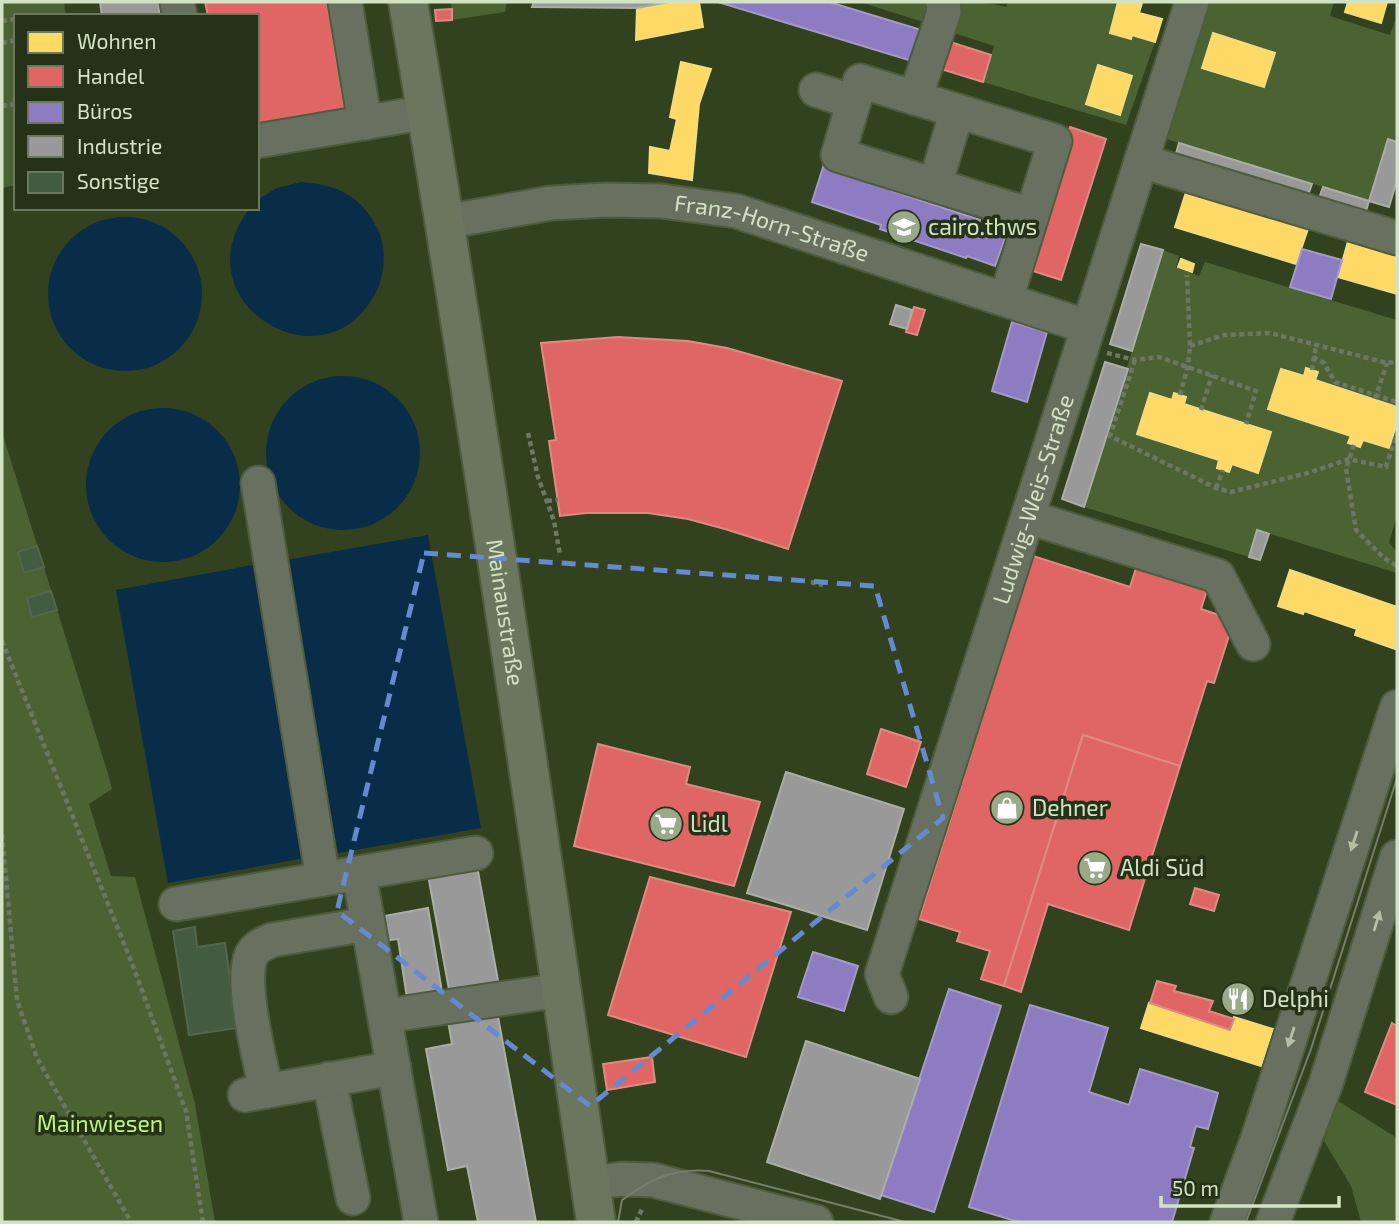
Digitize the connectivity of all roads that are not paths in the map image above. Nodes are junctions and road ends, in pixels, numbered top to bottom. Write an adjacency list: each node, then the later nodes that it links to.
1 (345, 2): 10 (street)
2 (408, 2): 9 (main road, Mainaustraße)
3 (943, 2): 6 (street)
4 (1192, 2): 12 (street, Ludwig-Weis-Straße)
5 (816, 90): 7 (street)
6 (915, 98): 7 (street); 8 (street)
7 (854, 102): 13 (street)
8 (957, 111): 13 (street); 14 (street)
9 (427, 112): 10 (street); 15 (main road, Mainaustraße)
10 (365, 122): 11 (street)
11 (259, 141)
12 (1141, 161): 16 (street); 18 (street, Ludwig-Weis-Straße)
13 (934, 185): 14 (street)
14 (1031, 215): 17 (street)
15 (445, 222): 17 (street, Franz-Horn-Straße); 32 (main road, Mainaustraße)
16 (1397, 238)
17 (1006, 299): 18 (street, Franz-Horn-Straße)
18 (1088, 327): 20 (street, Ludwig-Weis-Straße)
19 (258, 483): 27 (street)
20 (1028, 517): 21 (street); 33 (street, Ludwig-Weis-Straße)
21 (1253, 644)
22 (1394, 693): 23 (street)
23 (1391, 749): 30 (street, one-way to 30)
24 (476, 853): 26 (street)
25 (1397, 857): 31 (street, one-way to 25)
26 (359, 873): 27 (street); 29 (street)
27 (323, 879): 28 (street)
28 (176, 904)
29 (368, 924): 34 (street); 36 (street)
30 (1301, 970): 31 (street); 42 (street, one-way to 42)
31 (1357, 986): 43 (street)
32 (561, 990): 34 (street); 37 (main road, Mainaustraße)
33 (891, 997)
34 (385, 1016): 35 (street)
35 (394, 1068): 36 (street); 39 (street)
36 (330, 1079): 38 (street)
37 (591, 1183): 40 (main road, Mainaustraße); 41 (street)
38 (353, 1198)
39 (421, 1222)
40 (596, 1222)
41 (816, 1222)
42 (1227, 1222)
43 (1273, 1222)

